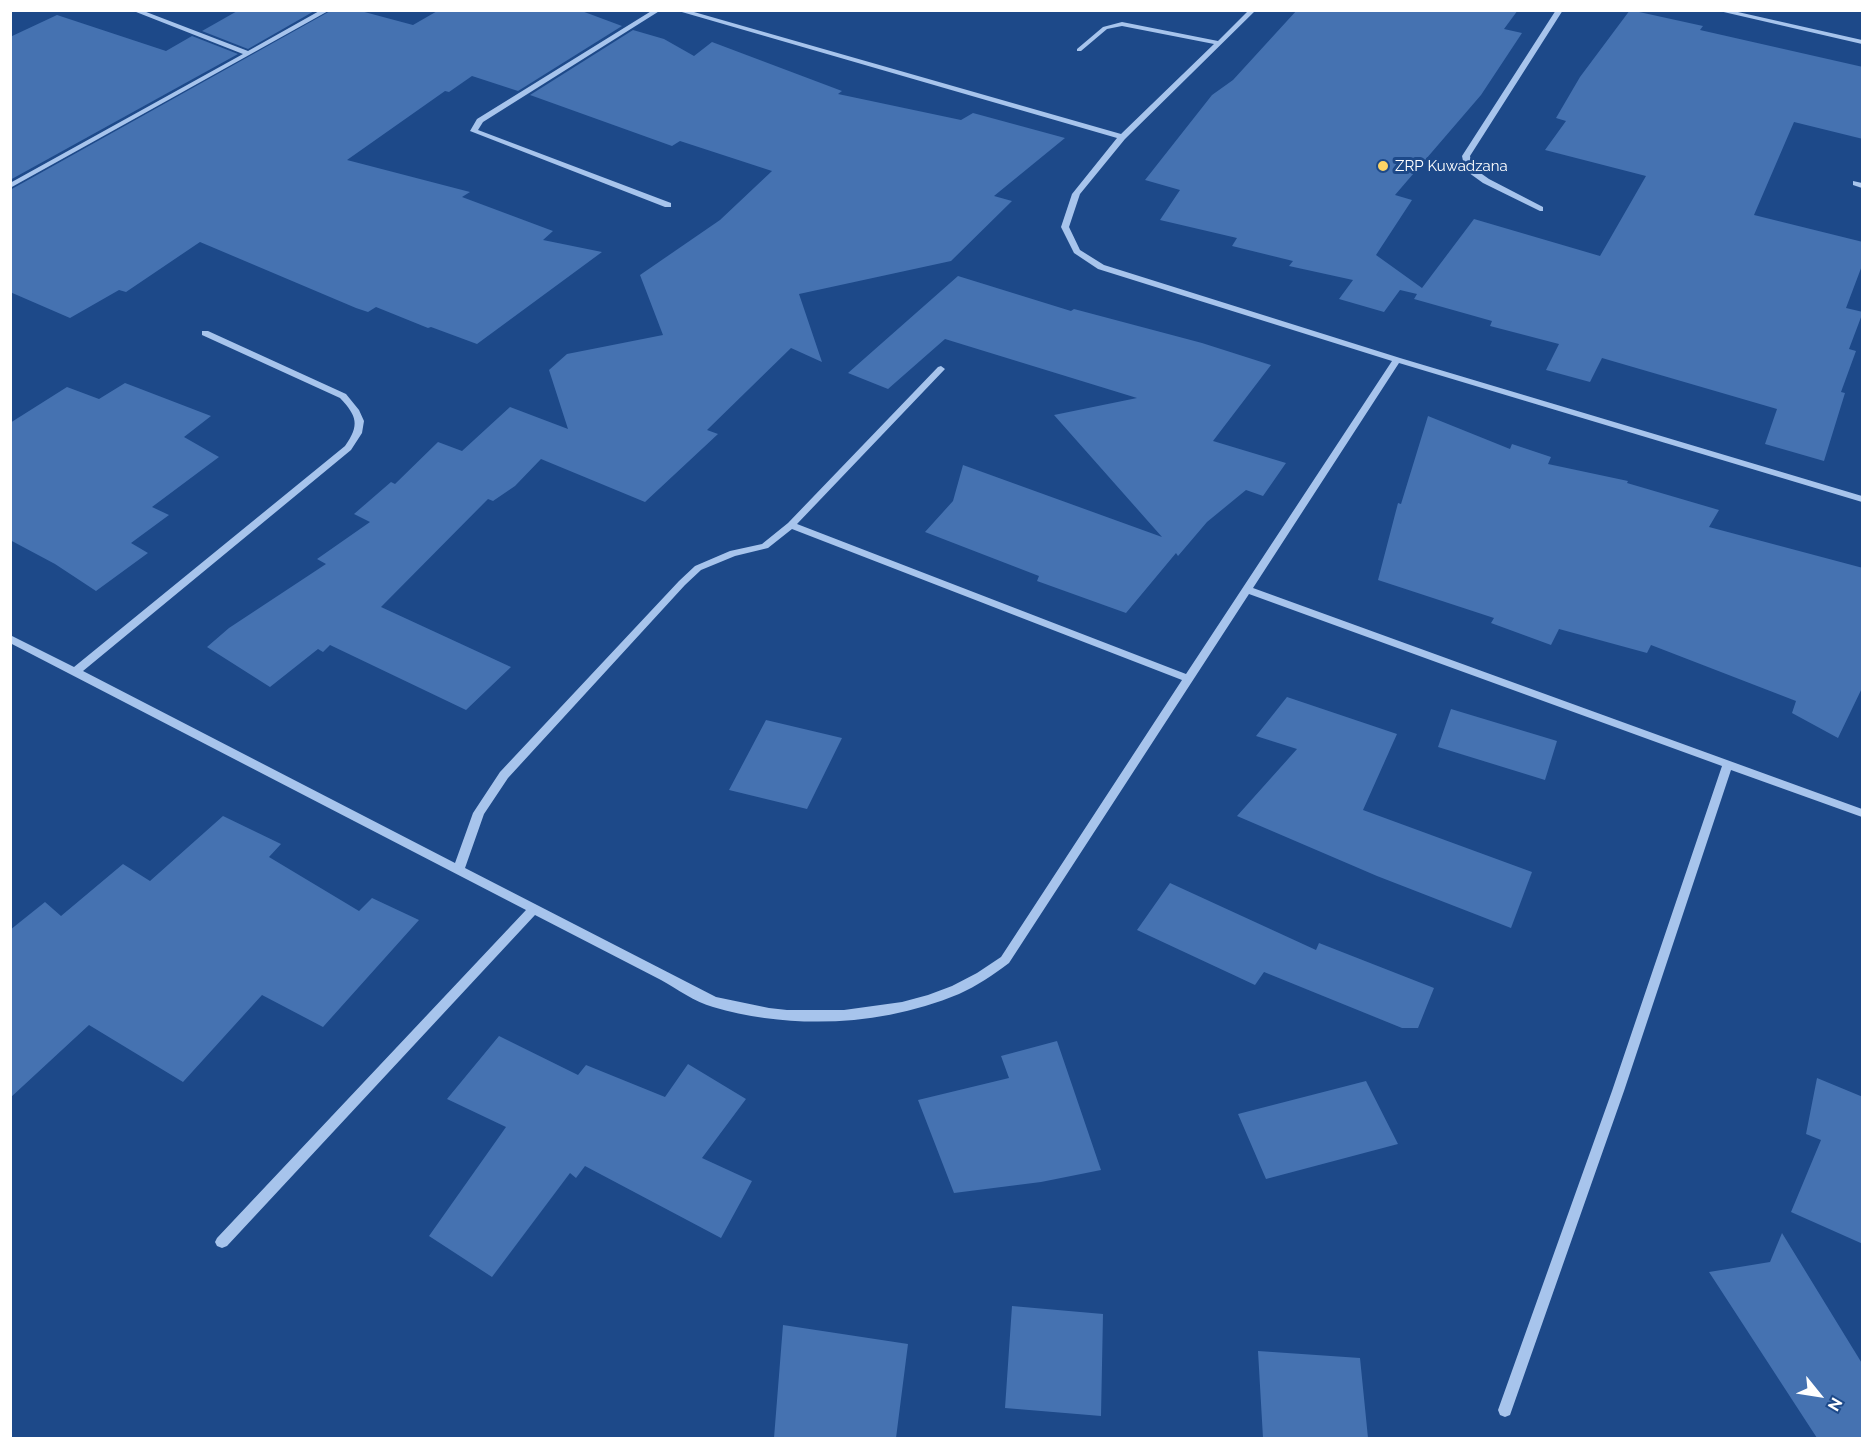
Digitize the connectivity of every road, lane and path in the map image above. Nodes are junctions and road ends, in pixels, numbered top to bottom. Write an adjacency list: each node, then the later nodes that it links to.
1 (134, 10): 11 (street)
2 (327, 10): 11 (street)
3 (658, 10): 14 (street)
4 (678, 10): 12 (street)
5 (1253, 10): 9 (street)
6 (1560, 10): 15 (street)
7 (1718, 10): 8 (street)
8 (1863, 42)
9 (1219, 44): 10 (street); 12 (street)
10 (1079, 50)
11 (249, 54): 13 (street)
12 (1122, 137): 17 (street)
13 (10, 186)
14 (668, 205)
15 (1540, 209)
16 (205, 333): 23 (street)
17 (1397, 360): 19 (street); 21 (street)
18 (941, 369): 20 (street)
19 (1863, 499)
20 (791, 525): 24 (street); 27 (street)
21 (1249, 591): 24 (street); 25 (street)
22 (10, 638): 23 (street)
23 (75, 672): 27 (street)
24 (1189, 679): 28 (street)
25 (1728, 764): 26 (street); 30 (street)
26 (1863, 813)
27 (458, 871): 28 (street)
28 (534, 909): 29 (street)
29 (222, 1242)
30 (1505, 1410)

